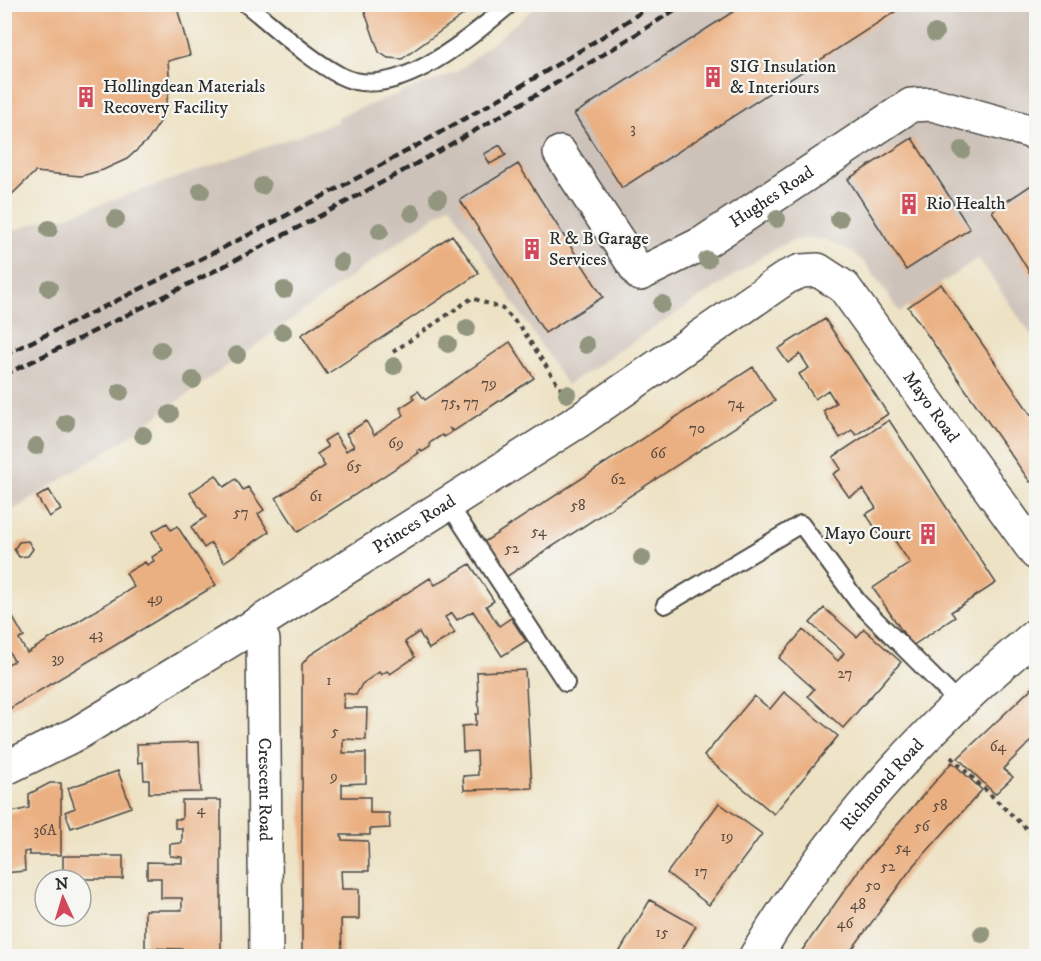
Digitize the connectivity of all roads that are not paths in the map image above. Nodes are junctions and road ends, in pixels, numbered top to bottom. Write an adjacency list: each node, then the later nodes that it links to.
1 (246, 4): 2 (lane)
2 (510, 4)
3 (1036, 133): 4 (street, Hughes Road)
4 (560, 153)
5 (818, 270): 6 (street, Princes Road); 7 (street, Mayo Road)
6 (448, 503): 9 (street, Princes Road); 11 (lane)
7 (1036, 553)
8 (665, 605): 12 (lane)
9 (254, 626): 13 (street, Princes Road); 14 (street, Crescent Road)
10 (1036, 635): 12 (street, Richmond Road)
11 (566, 683)
12 (960, 704): 15 (street, Richmond Road)
13 (4, 769)
14 (266, 957)
15 (756, 957)

